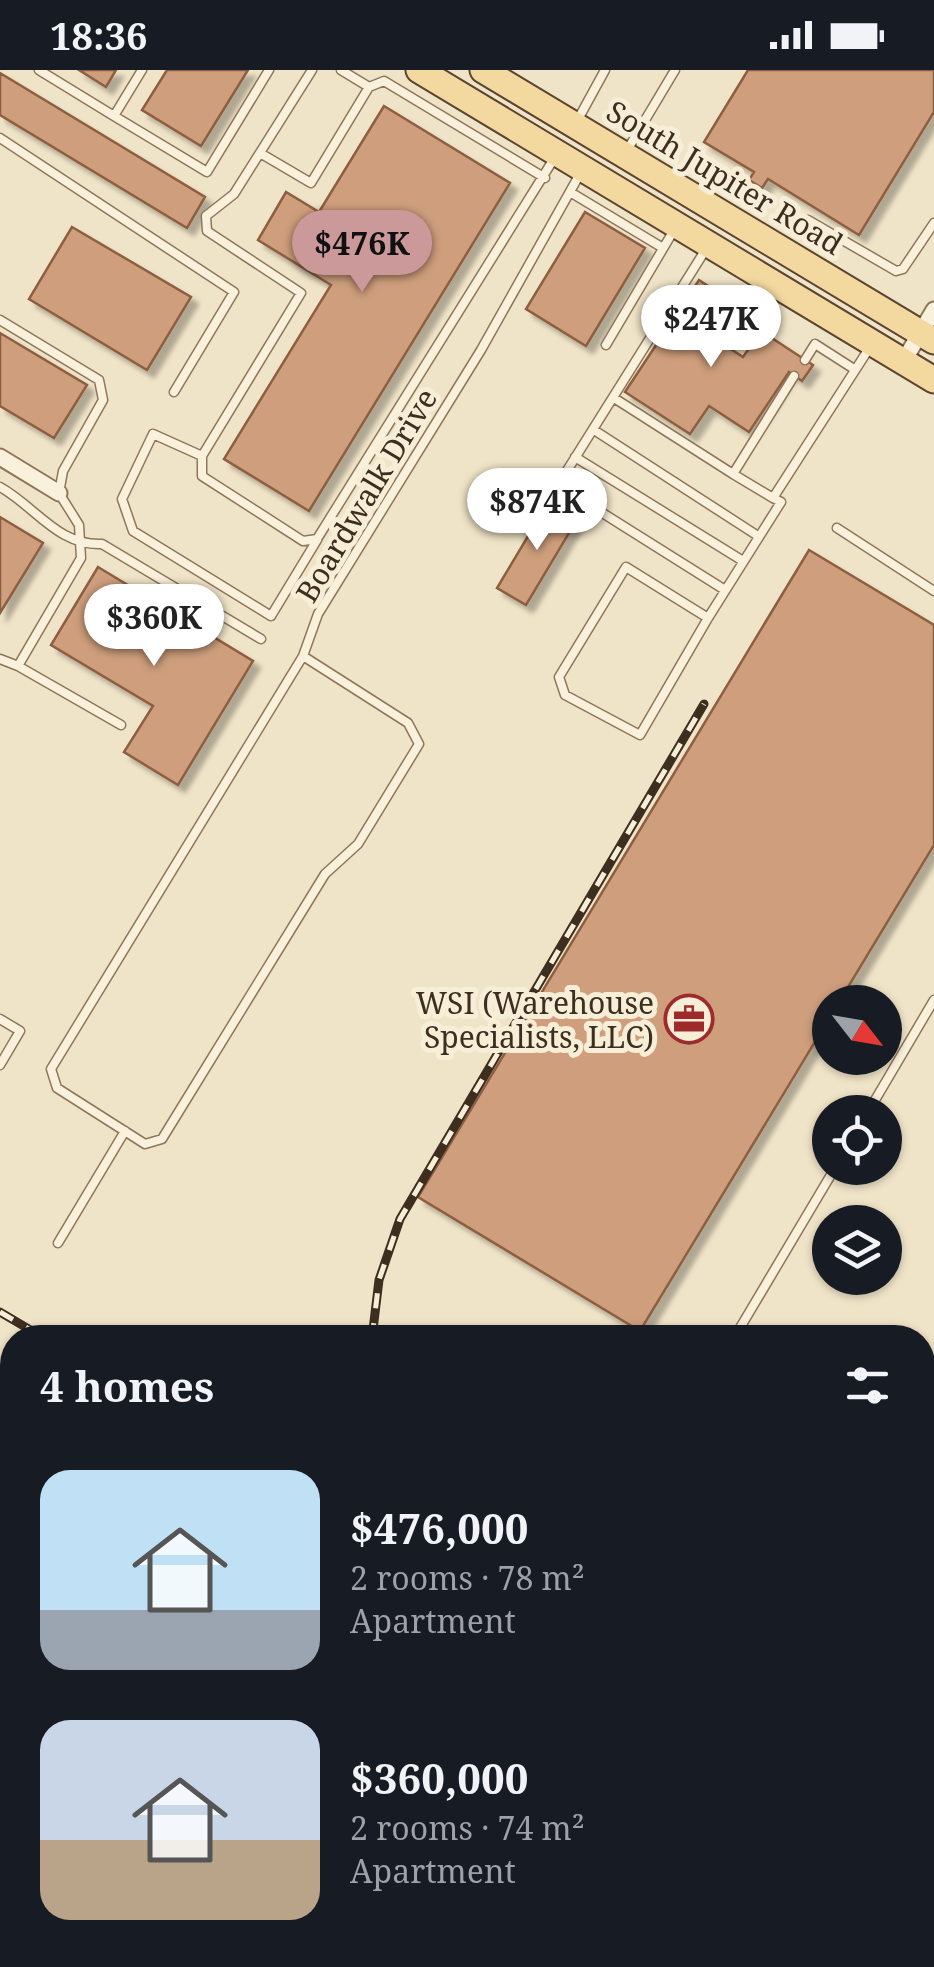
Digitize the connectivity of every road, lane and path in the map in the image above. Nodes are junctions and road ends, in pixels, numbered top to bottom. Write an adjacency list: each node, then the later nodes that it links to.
1 (39, 70): 11 (lane)
2 (142, 70): 11 (lane)
3 (269, 70): 11 (lane)
4 (312, 70): 14 (lane)
5 (341, 70): 10 (lane)
6 (419, 70): 15 (main road)
7 (482, 70): 12 (main road, South Jupiter Road)
8 (605, 70): 12 (lane)
9 (675, 70): 16 (lane)
10 (369, 87): 14 (lane); 18 (lane)
11 (114, 116)
12 (574, 126): 15 (main road); 16 (main road, South Jupiter Road)
13 (0, 138): 34 (lane)
14 (260, 153): 37 (lane)
15 (557, 153): 17 (main road); 18 (lane)
16 (624, 155): 20 (main road, South Jupiter Road)
17 (584, 168): 19 (lane, Boardwalk Drive); 23 (main road)
18 (545, 178): 46 (lane)
19 (570, 192): 23 (lane); 53 (lane, Boardwalk Drive)
20 (726, 214): 24 (main road); 26 (main road, South Jupiter Road)
21 (808, 220): 22 (lane)
22 (934, 222)
23 (670, 237): 24 (main road); 28 (lane)
24 (709, 246): 27 (main road); 35 (lane)
25 (0, 320): 42 (lane)
26 (930, 328): 30 (street)
27 (872, 344): 30 (main road); 31 (lane)
28 (606, 346)
29 (805, 360): 31 (lane)
30 (903, 362): 33 (main road)
31 (854, 368): 43 (lane)
32 (794, 376): 40 (lane)
33 (934, 380)
34 (174, 392)
35 (614, 398): 36 (lane); 40 (lane)
36 (594, 430): 39 (lane); 45 (lane)
37 (202, 456): 46 (lane); 46 (lane)
38 (0, 457): 42 (street)
39 (575, 457): 48 (lane); 49 (lane)
40 (733, 474): 43 (lane)
41 (0, 487): 47 (lane)
42 (59, 493): 47 (lane)
43 (774, 498): 45 (lane)
44 (837, 528): 50 (lane)
45 (758, 536): 48 (lane)
46 (317, 540)
47 (80, 545): 52 (lane); 55 (lane)
48 (743, 562): 49 (lane)
49 (725, 590): 51 (lane)
50 (934, 591)
51 (708, 618): 51 (lane)
52 (261, 640)
53 (303, 656): 61 (lane, Boardwalk Drive); 61 (lane)
54 (0, 658): 55 (lane)
55 (18, 666): 56 (lane)
56 (121, 726)
57 (934, 1000): 60 (lane)
58 (0, 1019): 59 (lane)
59 (0, 1064)
60 (878, 1095)
61 (125, 1131): 63 (lane)
62 (825, 1185): 64 (lane)
63 (58, 1243)
64 (742, 1325)

